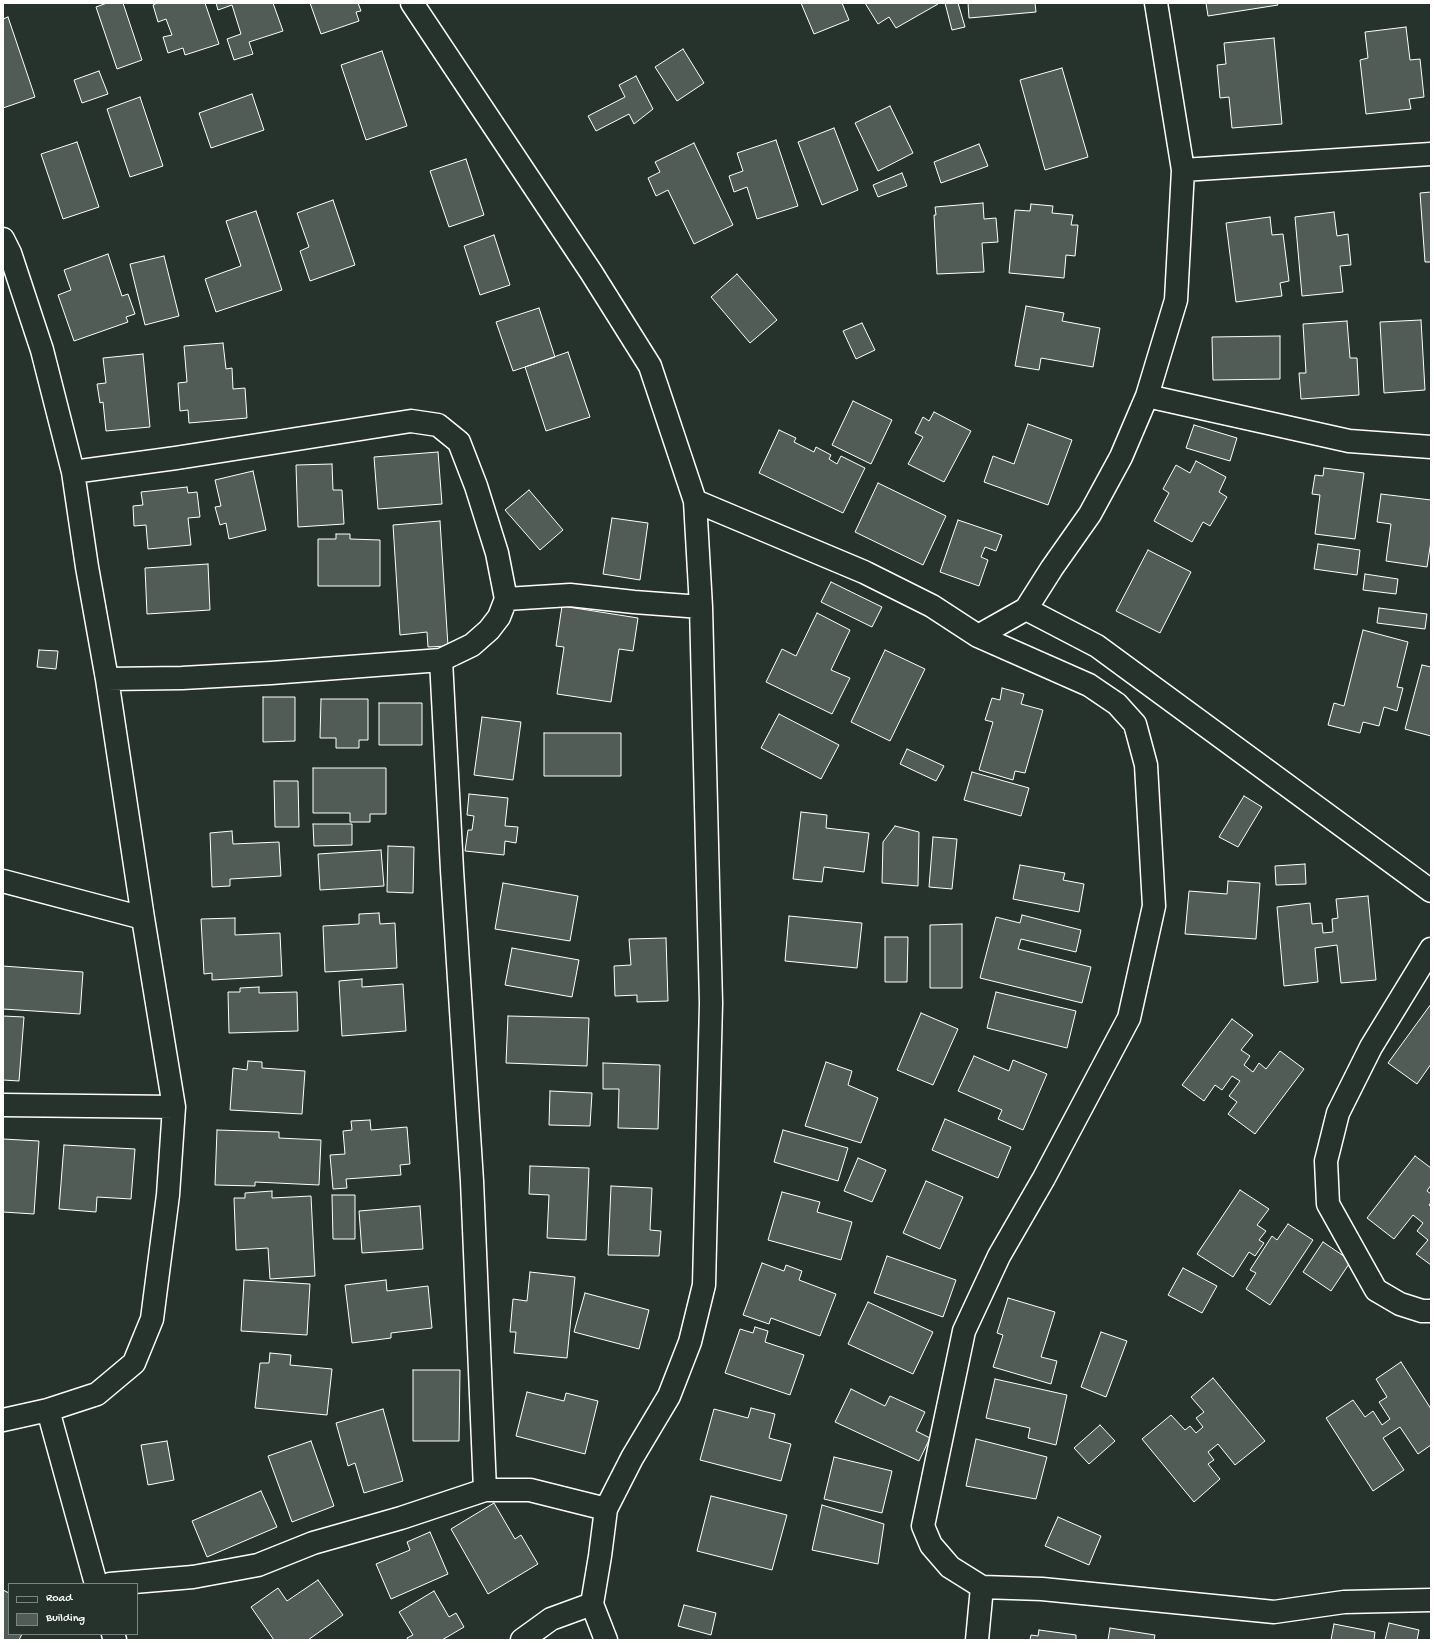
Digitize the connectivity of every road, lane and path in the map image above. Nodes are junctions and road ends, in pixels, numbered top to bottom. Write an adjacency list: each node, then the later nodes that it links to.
1 (412, 3): 9 (street)
2 (1156, 3): 4 (street)
3 (1431, 154): 4 (street)
4 (1183, 170): 6 (street)
5 (5, 249): 8 (street)
6 (1147, 396): 7 (street); 12 (street)
7 (1431, 447)
8 (74, 472): 10 (street); 15 (street)
9 (695, 501): 11 (street); 13 (street)
10 (506, 599): 11 (street); 14 (street)
11 (702, 607): 26 (street)
12 (1026, 609): 13 (street); 17 (street)
13 (978, 636): 29 (street)
14 (441, 660): 15 (street); 25 (street)
15 (107, 679): 18 (street)
16 (3, 881): 18 (street)
17 (1431, 891)
18 (143, 918): 21 (street)
19 (1431, 949): 22 (street)
20 (3, 1105): 21 (street)
21 (174, 1107): 23 (street)
22 (1431, 1311)
23 (48, 1410): 24 (street); 27 (street)
24 (3, 1420)
25 (485, 1490): 26 (street); 28 (street)
26 (606, 1509): 31 (street)
27 (96, 1583)
28 (122, 1583)
29 (982, 1587): 30 (street); 34 (street)
30 (1431, 1600)
31 (592, 1604): 32 (street); 33 (street)
32 (522, 1640)
33 (606, 1640)
34 (977, 1640)

